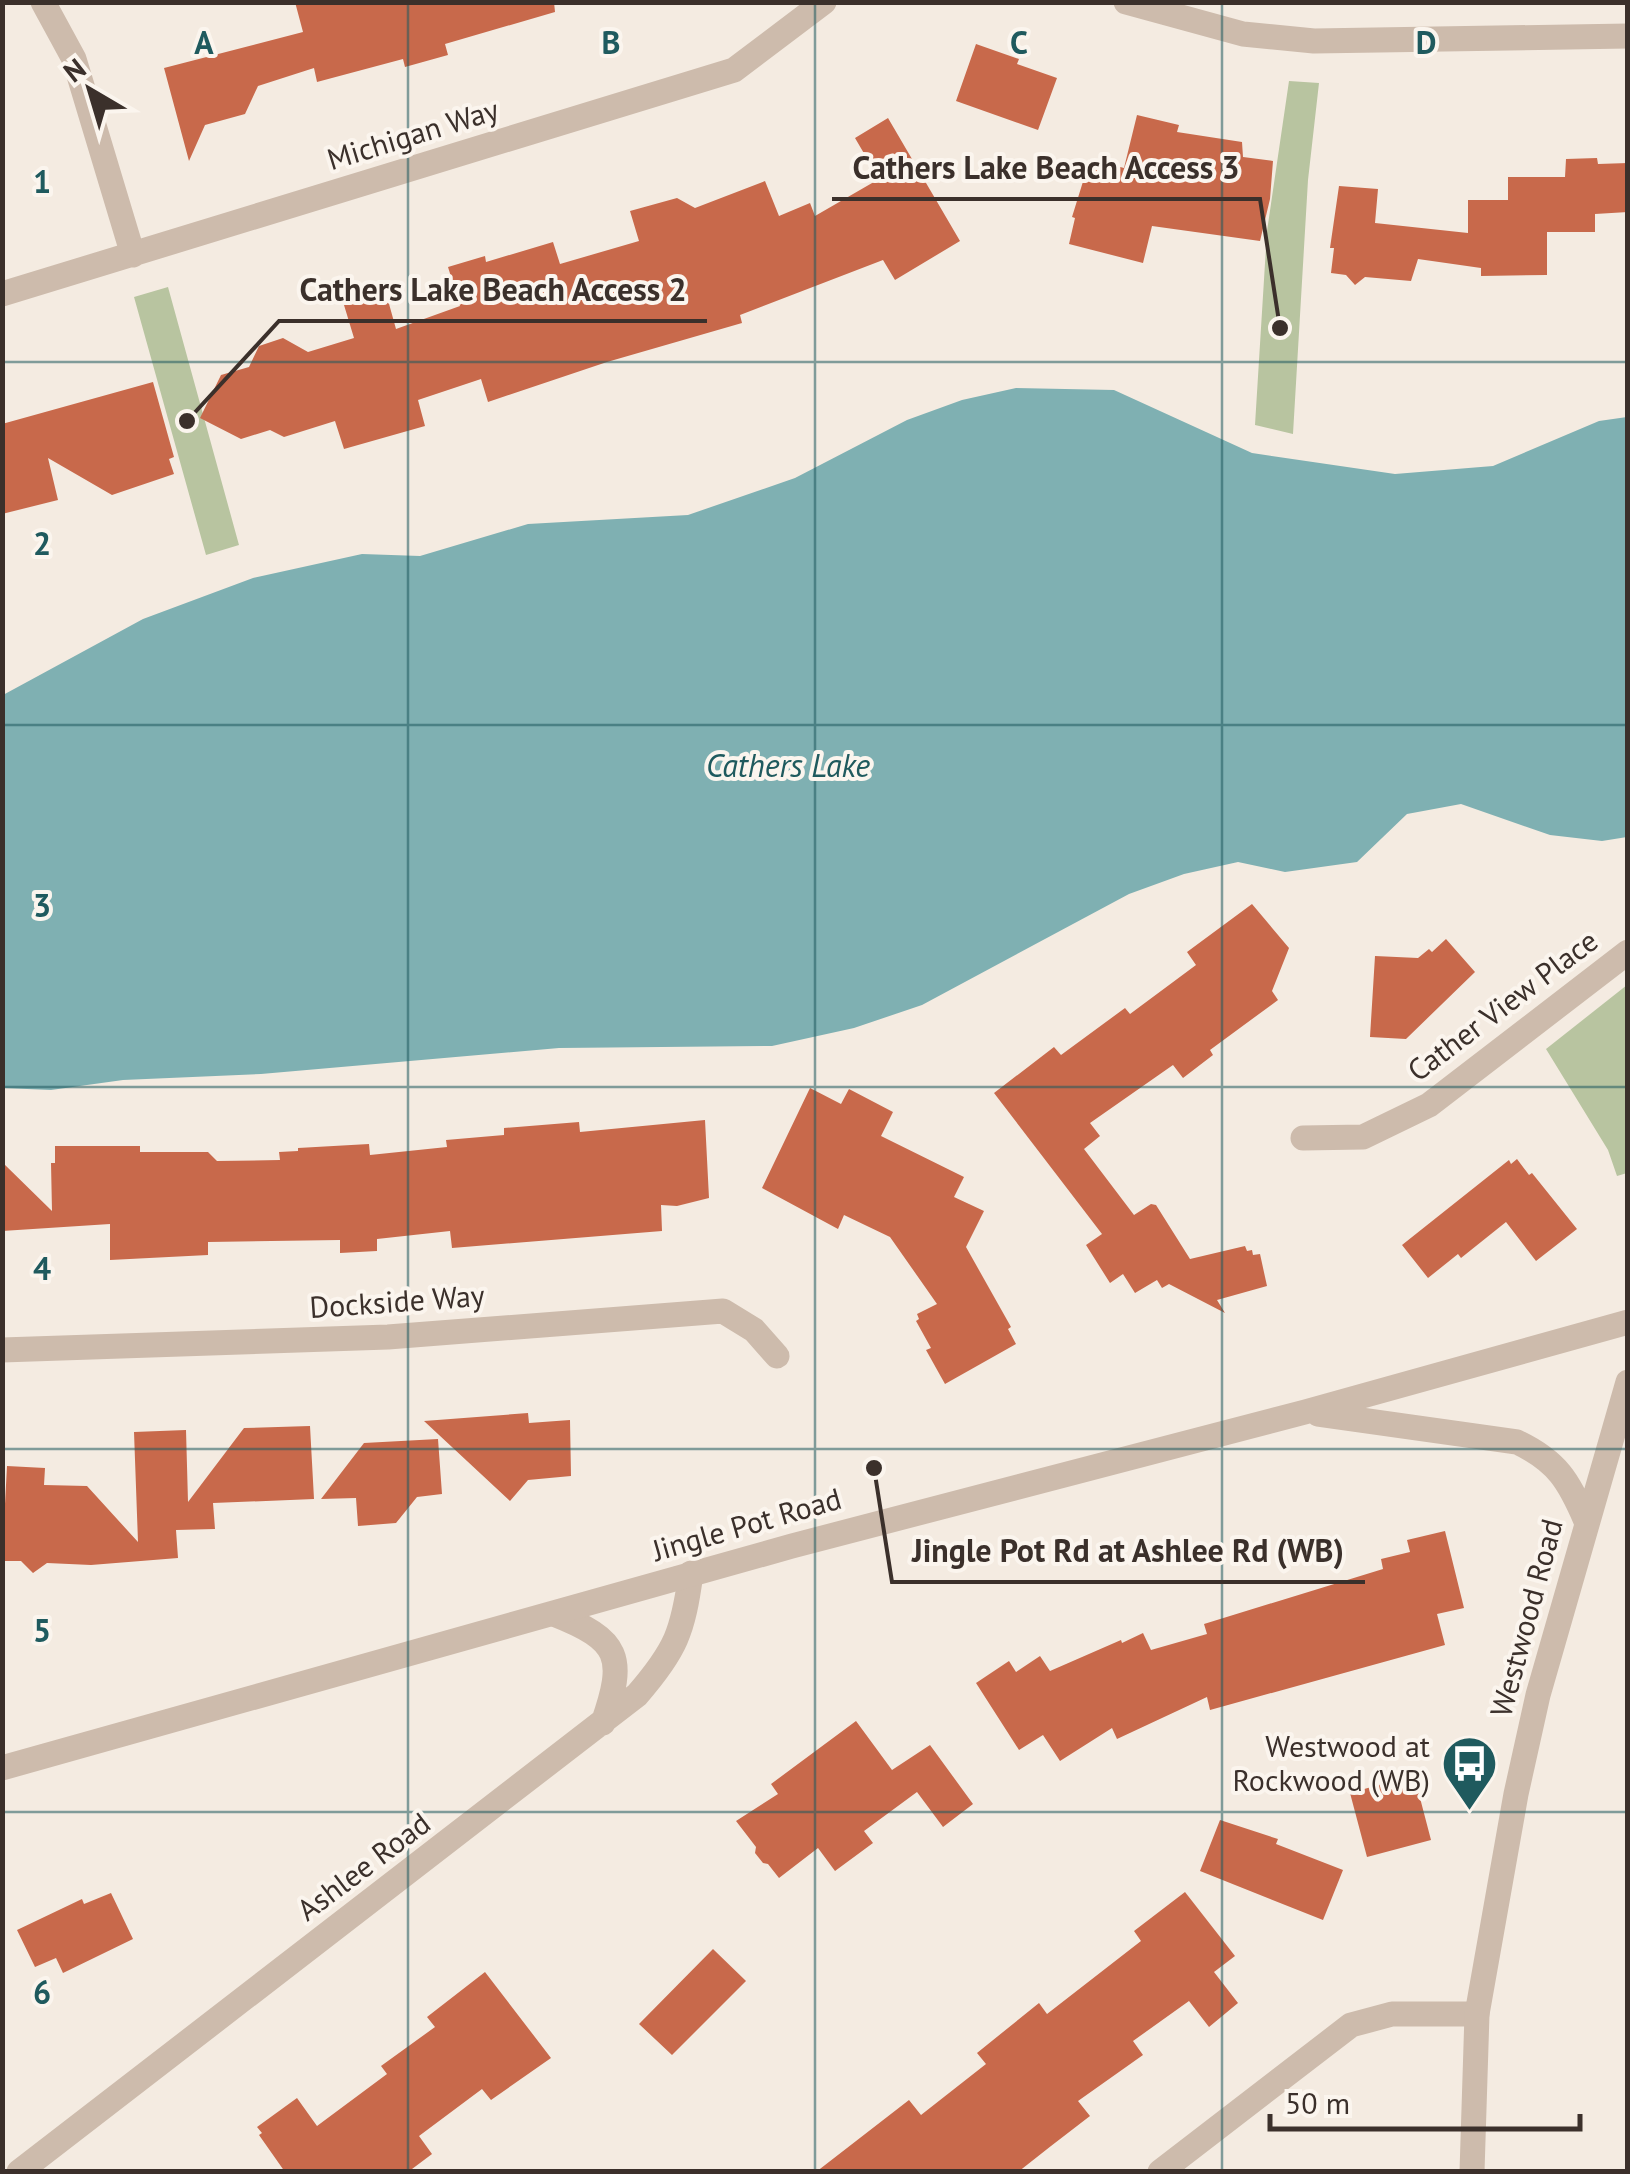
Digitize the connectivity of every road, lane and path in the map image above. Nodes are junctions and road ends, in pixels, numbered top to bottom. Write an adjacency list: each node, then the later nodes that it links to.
1 (43, 2): 5 (street)
2 (824, 2): 5 (street, Michigan Way)
3 (1126, 2): 4 (street)
4 (1628, 36)
5 (133, 256): 6 (street, Michigan Way)
6 (2, 294)
7 (1628, 952): 8 (street, Cather View Place)
8 (1304, 1138)
9 (1628, 1322): 13 (street, Jingle Pot Road)
10 (2, 1350): 11 (street, Dockside Way)
11 (777, 1356)
12 (1628, 1382): 14 (street, Westwood Road)
13 (1304, 1412): 14 (street); 15 (street, Jingle Pot Road)
14 (1586, 1521): 19 (street, Westwood Road)
15 (691, 1574): 16 (street, Jingle Pot Road); 17 (street, Ashlee Road)
16 (554, 1614): 17 (street); 18 (street, Jingle Pot Road)
17 (603, 1723): 20 (street, Ashlee Road)
18 (2, 1768)
19 (1476, 2014): 21 (street); 22 (street, Westwood Road)
20 (19, 2172)
21 (1160, 2172)
22 (1472, 2172)

